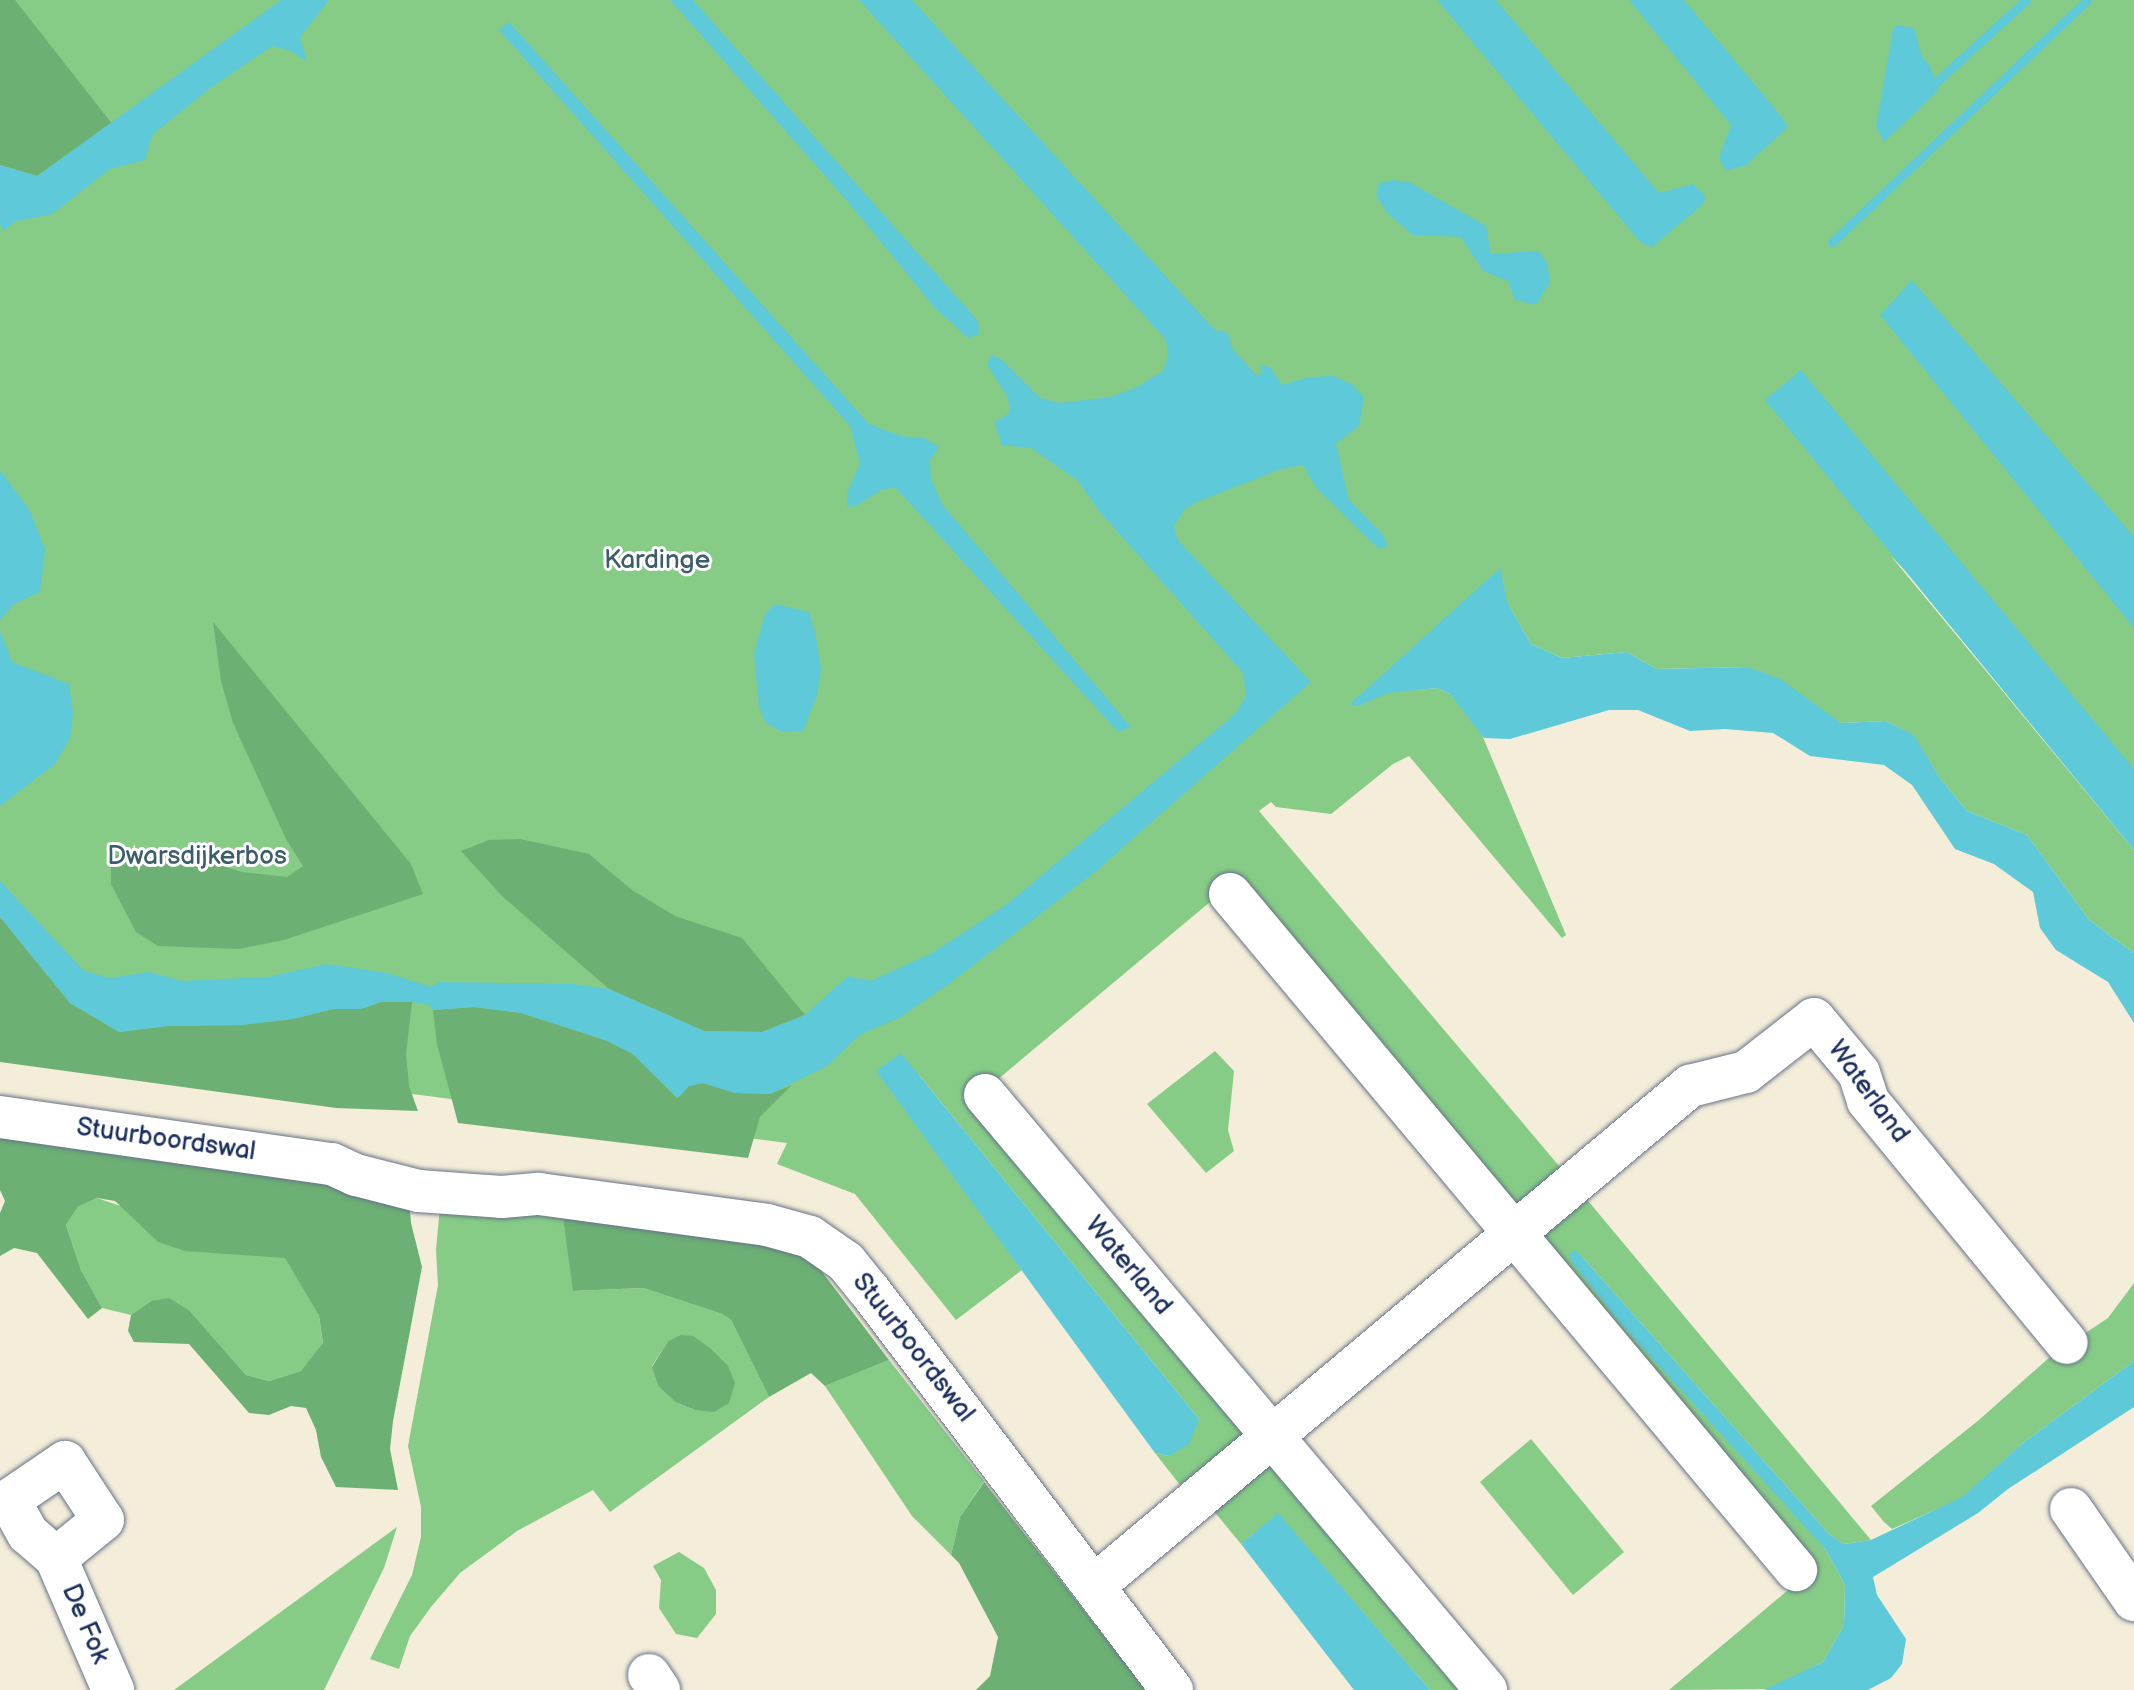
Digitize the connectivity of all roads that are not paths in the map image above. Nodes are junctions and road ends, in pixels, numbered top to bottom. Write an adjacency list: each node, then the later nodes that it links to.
1 (1230, 894): 4 (street)
2 (985, 1095): 6 (street, Waterland)
3 (0, 1117): 10 (street, Stuurboordswal)
4 (1514, 1234): 5 (street, Waterland); 6 (street, Waterland); 9 (street)
5 (2067, 1343)
6 (1272, 1437): 10 (street, Waterland); 14 (street, Waterland)
7 (2071, 1509): 11 (street)
8 (56, 1558): 12 (street, De Fok)
9 (1796, 1570)
10 (1095, 1585): 13 (street, Stuurboordswal)
11 (2134, 1600)
12 (113, 1690)
13 (1172, 1690)
14 (1486, 1690)

